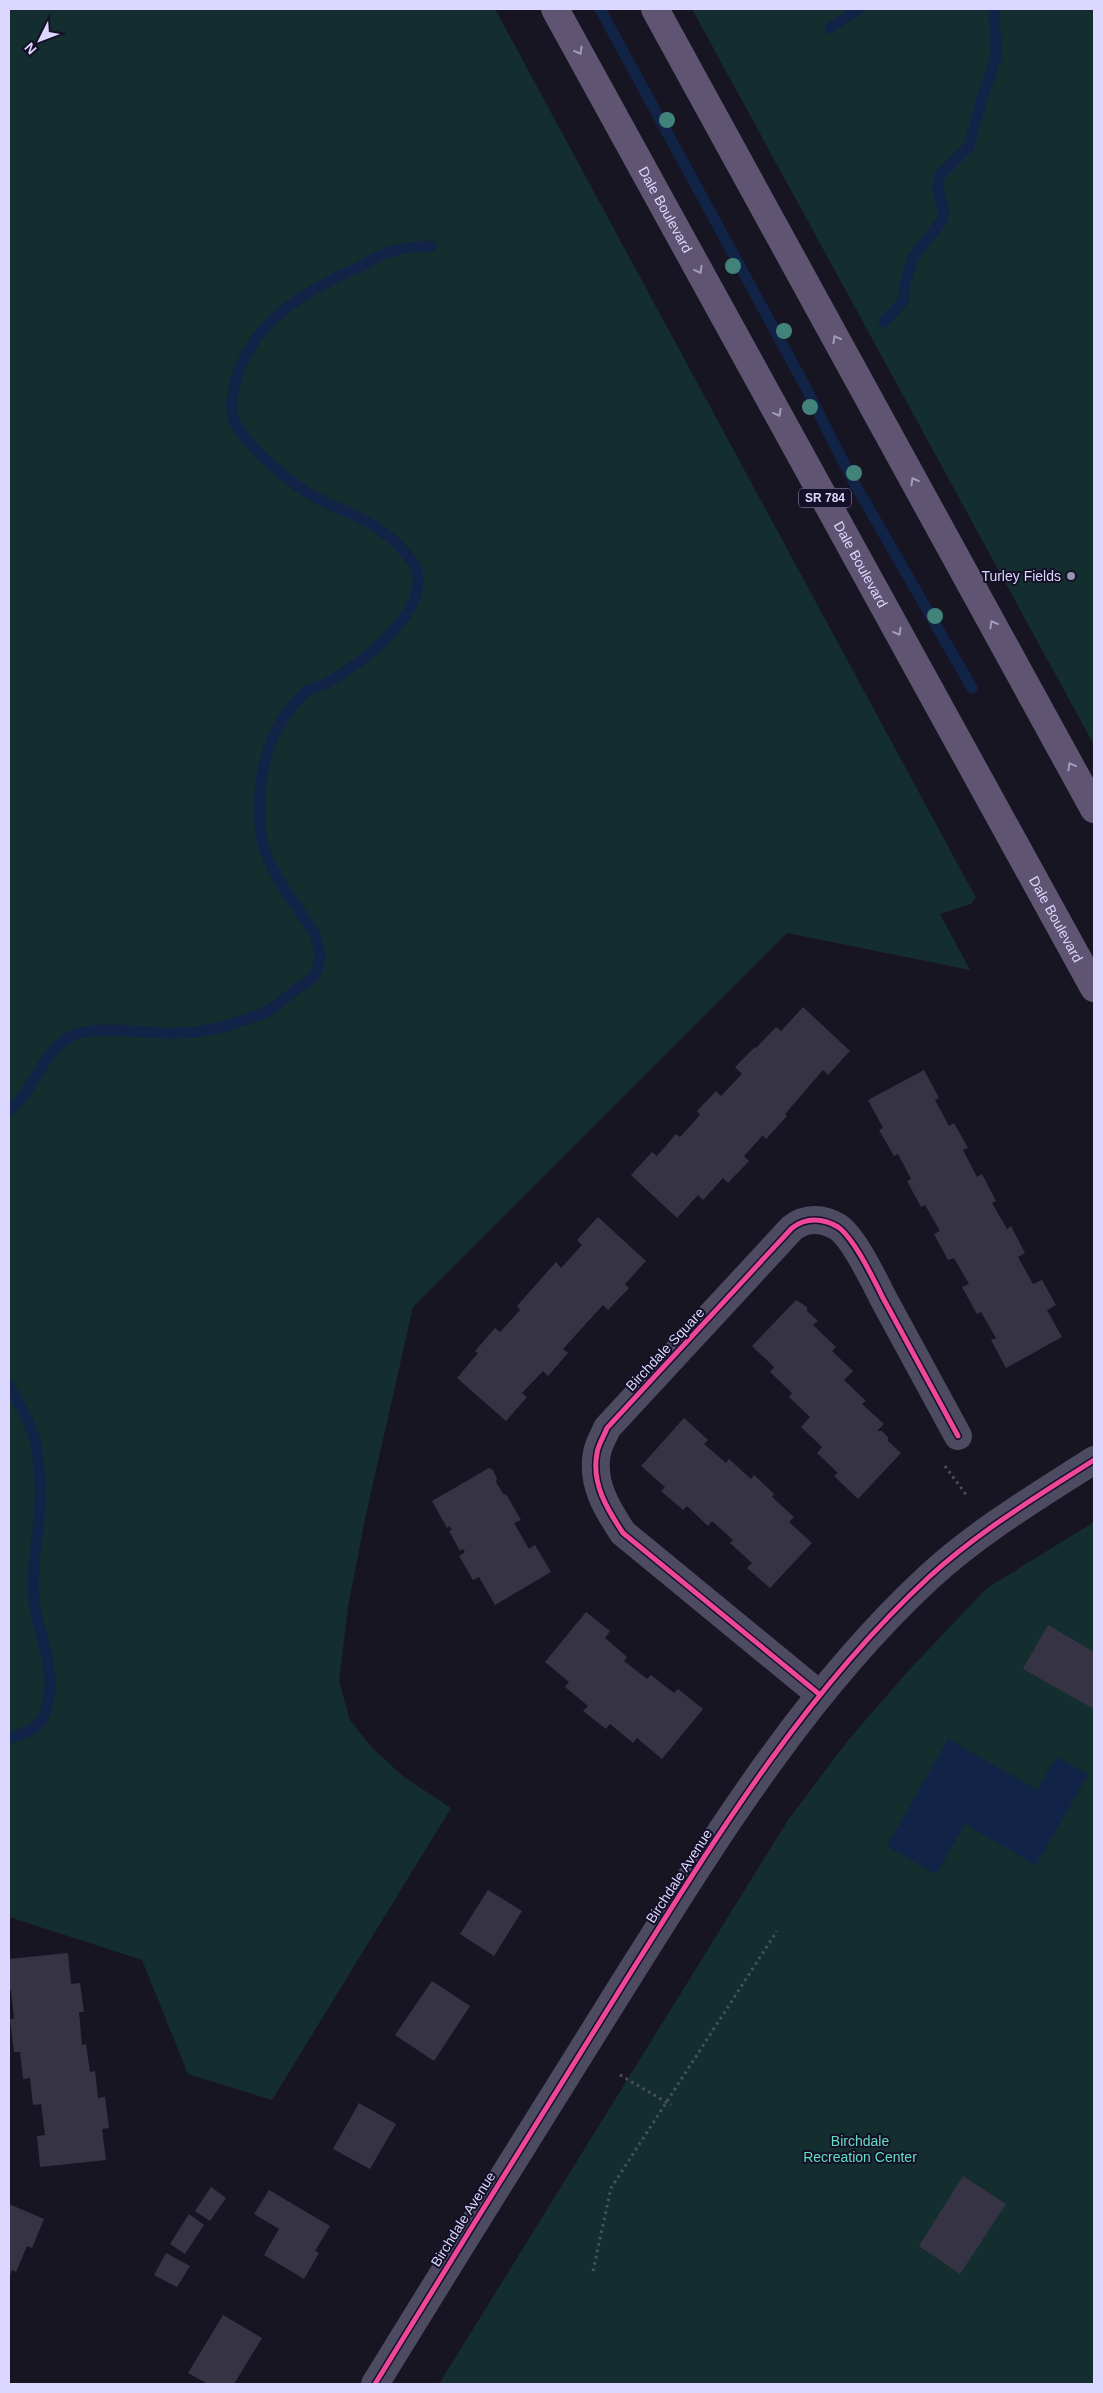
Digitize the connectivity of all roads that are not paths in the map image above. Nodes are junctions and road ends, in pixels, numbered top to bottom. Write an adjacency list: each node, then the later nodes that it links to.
1 (555, 9): 4 (main road, Dale Boulevard / SR 784, one-way to 4)
2 (655, 9): 3 (main road, one-way to 2)
3 (1094, 809)
4 (1094, 988)
5 (958, 1436): 7 (street, Birchdale Square)
6 (1094, 1460): 7 (street, Birchdale Avenue)
7 (819, 1694): 8 (street, Birchdale Avenue)
8 (375, 2384)

